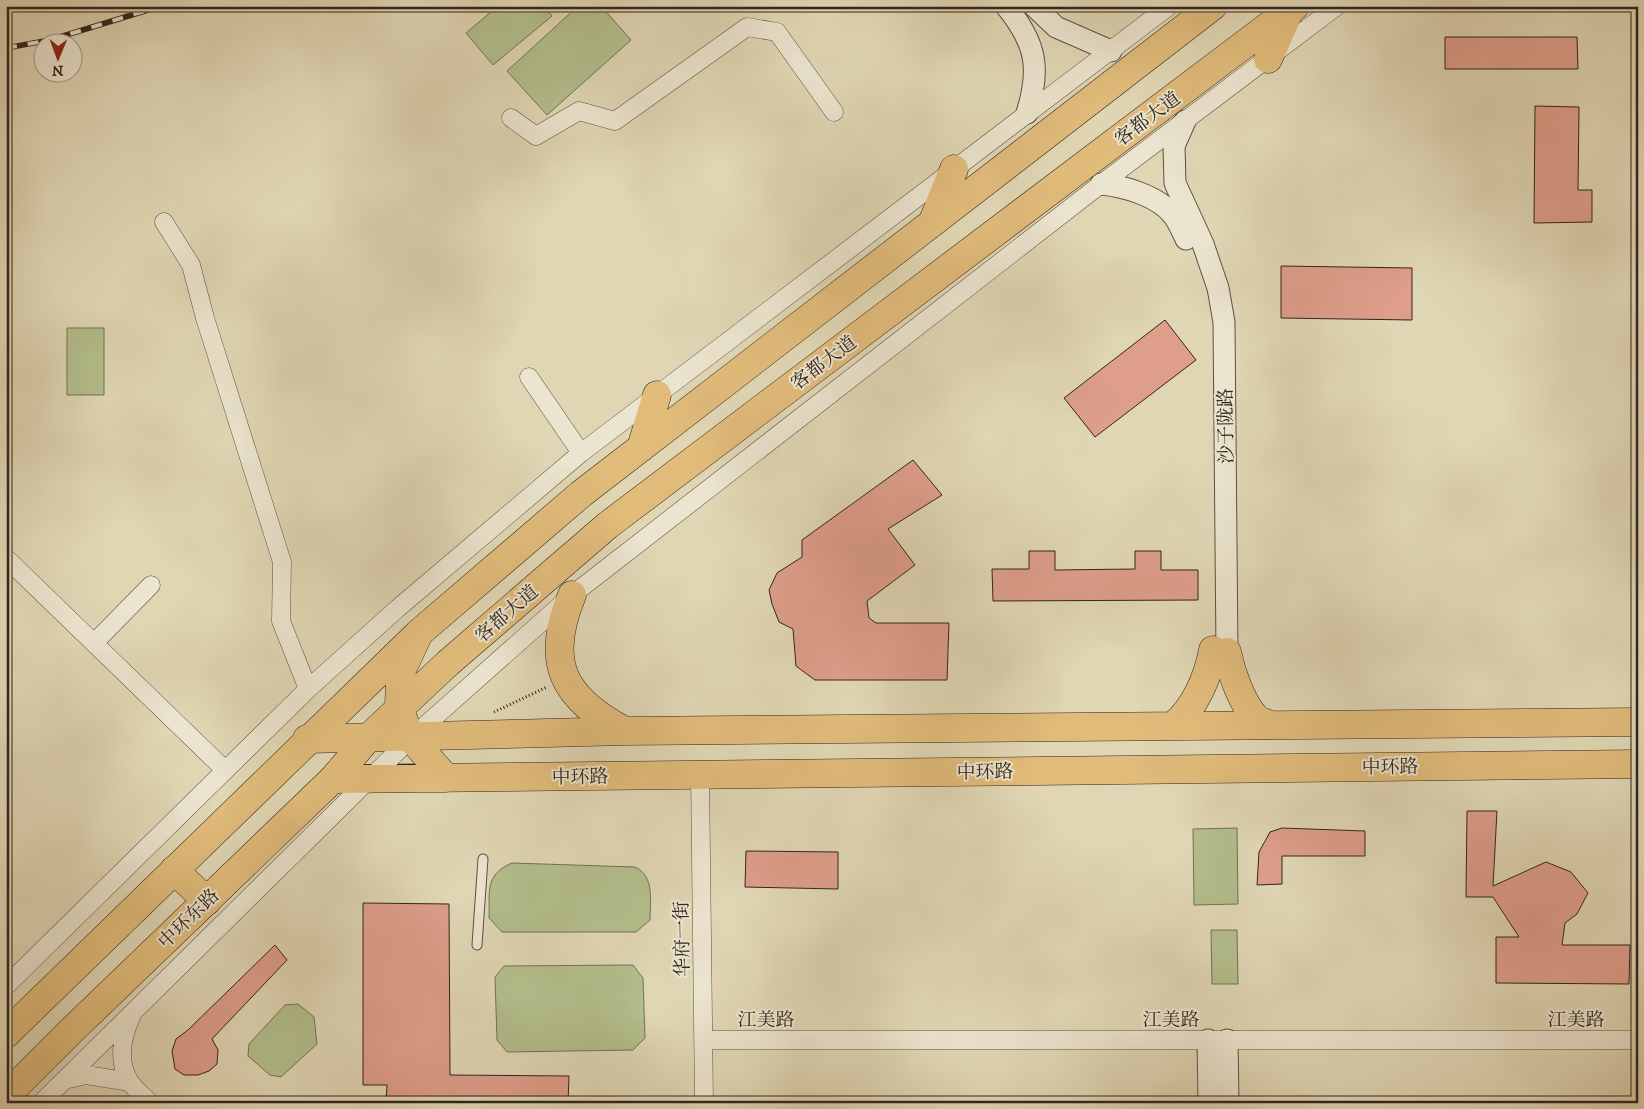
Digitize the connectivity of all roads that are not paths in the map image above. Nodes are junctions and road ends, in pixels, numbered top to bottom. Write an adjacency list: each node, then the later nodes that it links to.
1 (1006, 6): 10 (street)
2 (1169, 6): 7 (street)
3 (1213, 6): 17 (main road)
4 (1338, 6): 8 (street)
5 (1293, 8): 8 (main road); 24 (main road, 客都大道)
6 (1036, 9): 7 (street)
7 (1111, 51): 10 (street)
8 (1268, 58): 12 (street)
9 (834, 112): 11 (street)
10 (1027, 113): 13 (street)
11 (511, 118)
12 (1184, 121): 14 (street); 15 (street, 沙子陇路)
13 (954, 169): 17 (main road); 19 (street)
14 (1101, 184): 15 (street); 26 (street)
15 (1178, 210): 29 (street, 沙子陇路)
16 (164, 222): 30 (street)
17 (933, 222): 20 (main road)
18 (529, 377): 21 (street)
19 (657, 395): 20 (main road); 21 (street)
20 (641, 448): 22 (main road)
21 (581, 453): 30 (street)
22 (518, 548): 24 (main road); 27 (main road)
23 (6, 558): 28 (street)
24 (547, 578): 32 (main road, 客都大道)
25 (151, 585): 28 (street)
26 (572, 595): 37 (main road); 39 (street)
27 (420, 632): 32 (main road); 40 (main road)
28 (94, 643): 43 (street)
29 (1220, 651): 35 (main road); 36 (main road)
30 (308, 689): 43 (street)
31 (1638, 705): 33 (main road)
32 (399, 709): 38 (main road, 客都大道); 39 (main road)
33 (1602, 722): 34 (main road); 35 (main road)
34 (1638, 722)
35 (1271, 725): 36 (main road)
36 (1173, 726): 37 (main road)
37 (625, 731): 39 (main road)
38 (368, 738): 39 (main road); 40 (main road); 46 (main road, 中环东路)
39 (411, 738): 45 (main road); 47 (street)
40 (307, 739): 50 (main road)
41 (1609, 764): 42 (main road, 中环路); 44 (main road, 中环路); 48 (main road)
42 (1638, 764)
43 (225, 770): 53 (street)
44 (700, 774): 45 (main road, 中环路); 56 (street, 华府一街)
45 (446, 778): 47 (main road, 中环路)
46 (333, 779): 47 (main road, 中环路); 51 (main road, 中环东路)
47 (370, 779): 54 (street)
48 (1638, 781)
49 (483, 858): 52 (lane)
50 (174, 870): 51 (main road); 55 (main road)
51 (207, 901): 61 (main road, 中环东路)
52 (476, 945)
53 (6, 986)
54 (134, 1010): 59 (street); 60 (street)
55 (6, 1034)
56 (704, 1040): 57 (street, 江美路); 64 (street, 华府一街)
57 (1218, 1040): 58 (street, 江美路); 65 (street); 66 (street)
58 (1638, 1040)
59 (64, 1080): 60 (street); 62 (street)
60 (130, 1082): 63 (street)
61 (6, 1096)
62 (41, 1103)
63 (150, 1103)
64 (704, 1103)
65 (1210, 1103)
66 (1228, 1103)

